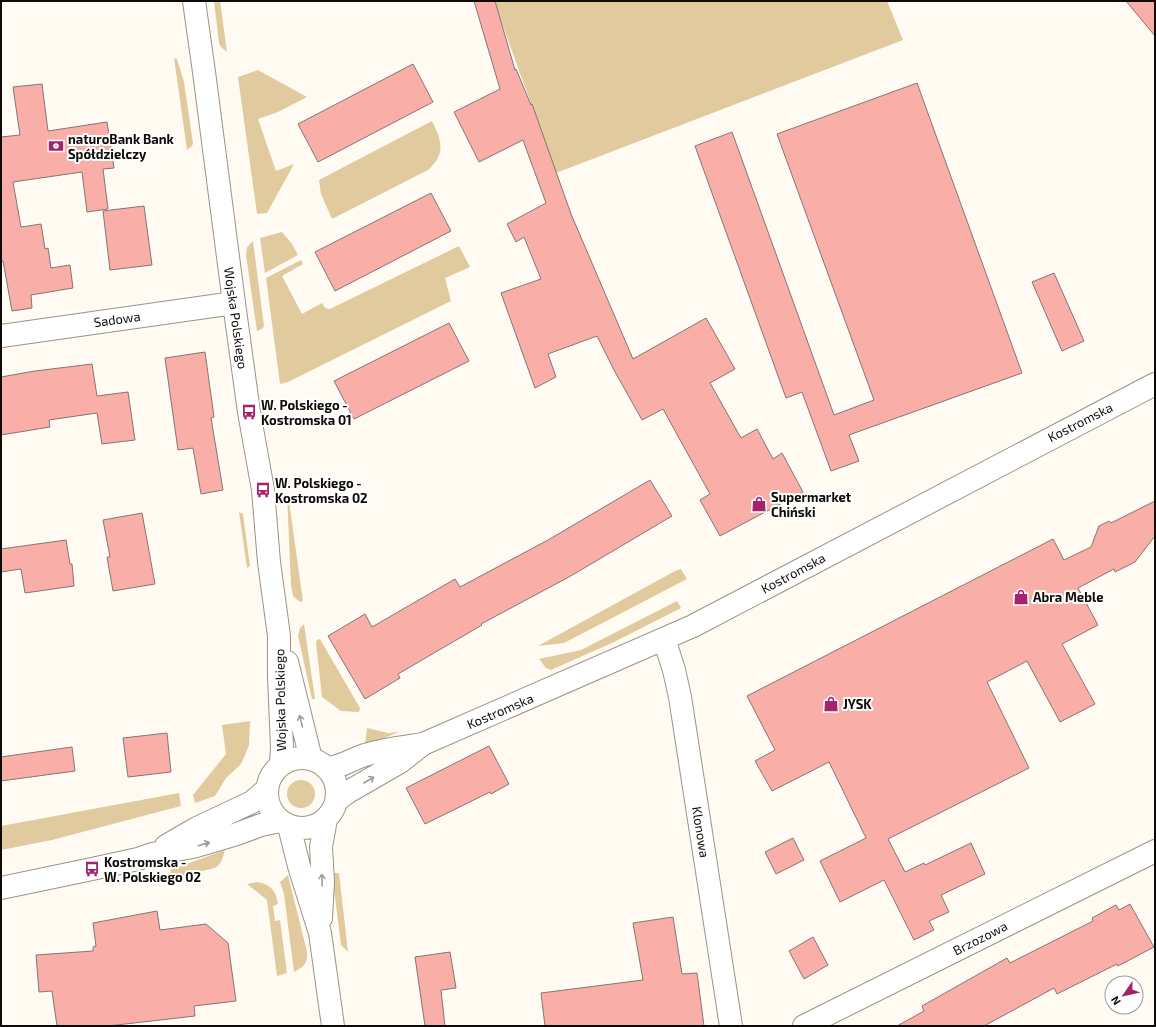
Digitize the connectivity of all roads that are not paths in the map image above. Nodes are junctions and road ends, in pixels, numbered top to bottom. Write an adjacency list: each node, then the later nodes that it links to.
1 (194, 1): 2 (street, Wojska Polskiego)
2 (234, 303): 3 (street, Sadowa); 5 (street, Wojska Polskiego)
3 (1, 336)
4 (1155, 384): 6 (street, Kostromska)
5 (279, 636): 8 (street, Wojska Polskiego, one-way to 5); 9 (street, Wojska Polskiego)
6 (664, 640): 7 (street, Kostromska); 18 (street, Klonowa)
7 (423, 744): 8 (street, Kostromska); 11 (street, Kostromska, one-way to 7)
8 (319, 763): 9 (street); 11 (street)
9 (281, 764): 10 (street)
10 (266, 790): 12 (street); 14 (street)
11 (331, 810): 12 (street); 16 (street, one-way to 11)
12 (285, 824): 14 (street, one-way to 12); 16 (street)
13 (1155, 851): 19 (street, Brzozowa)
14 (152, 854): 15 (street)
15 (1, 888)
16 (320, 933): 17 (street)
17 (333, 1026)
18 (731, 1026)
19 (804, 1026)

